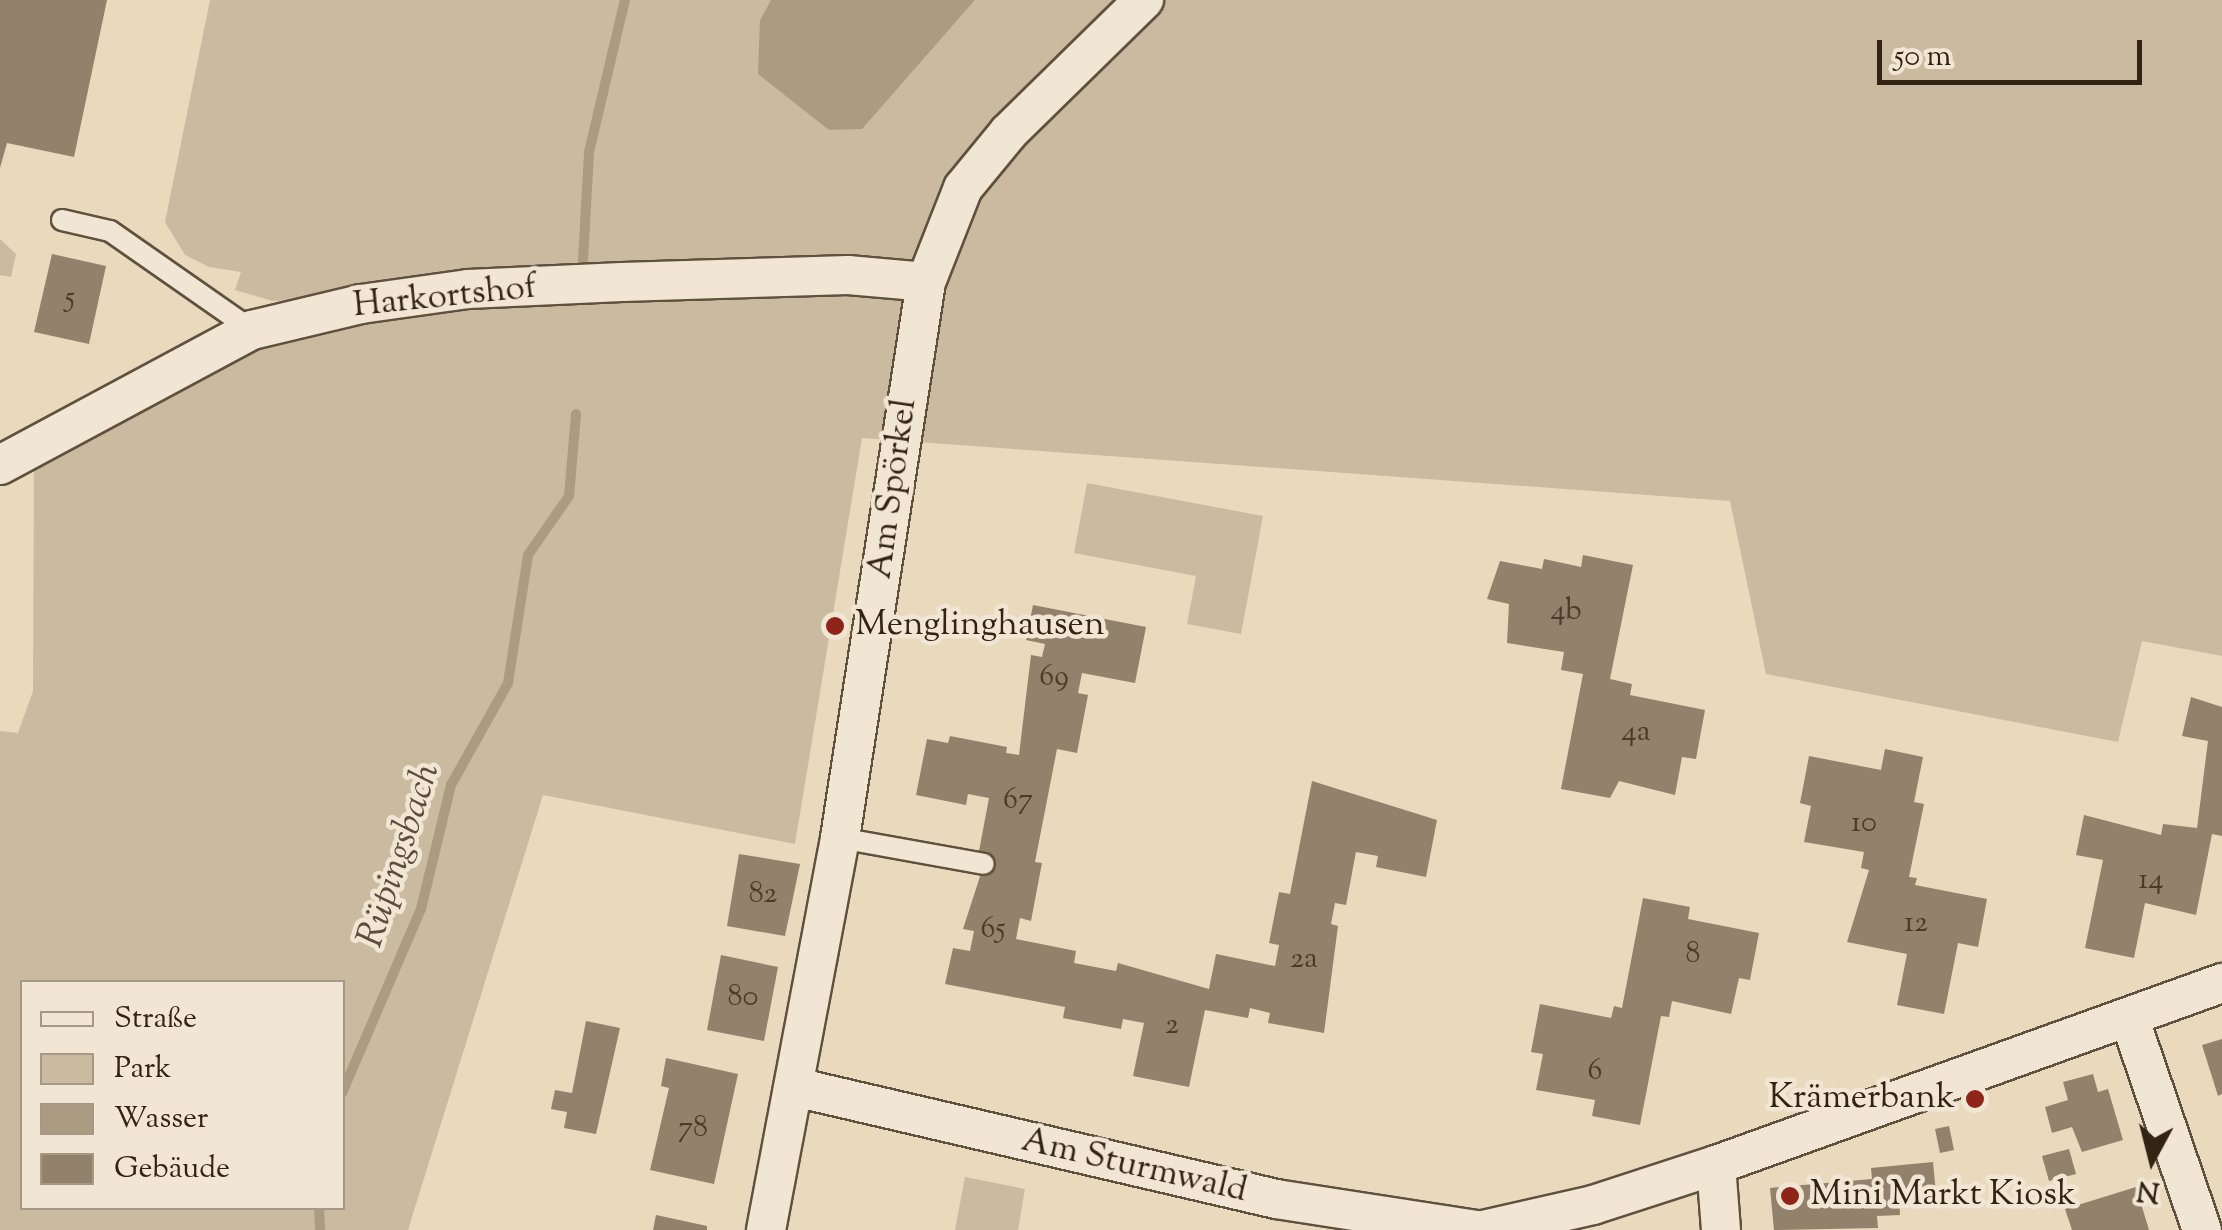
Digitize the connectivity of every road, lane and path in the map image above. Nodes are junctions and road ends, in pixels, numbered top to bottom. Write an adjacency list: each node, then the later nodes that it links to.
1 (1144, 0): 3 (street, Am Spörkel)
2 (62, 220): 4 (lane)
3 (926, 282): 4 (street, Harkortshof); 6 (street, Am Spörkel)
4 (252, 330): 5 (street, Harkortshof)
5 (0, 464)
6 (840, 838): 7 (lane); 10 (street, Am Spörkel)
7 (984, 864)
8 (2222, 983): 9 (street, Am Sturmwald)
9 (2129, 1017): 11 (street, Am Sturmwald); 16 (street)
10 (795, 1087): 12 (street, Am Sturmwald); 13 (street, Am Spörkel)
11 (1716, 1165): 14 (street, Am Sturmwald); 15 (street)
12 (1273, 1214): 14 (street, Am Sturmwald)
13 (766, 1230)
14 (1480, 1230)
15 (1722, 1230)
16 (2202, 1230)

